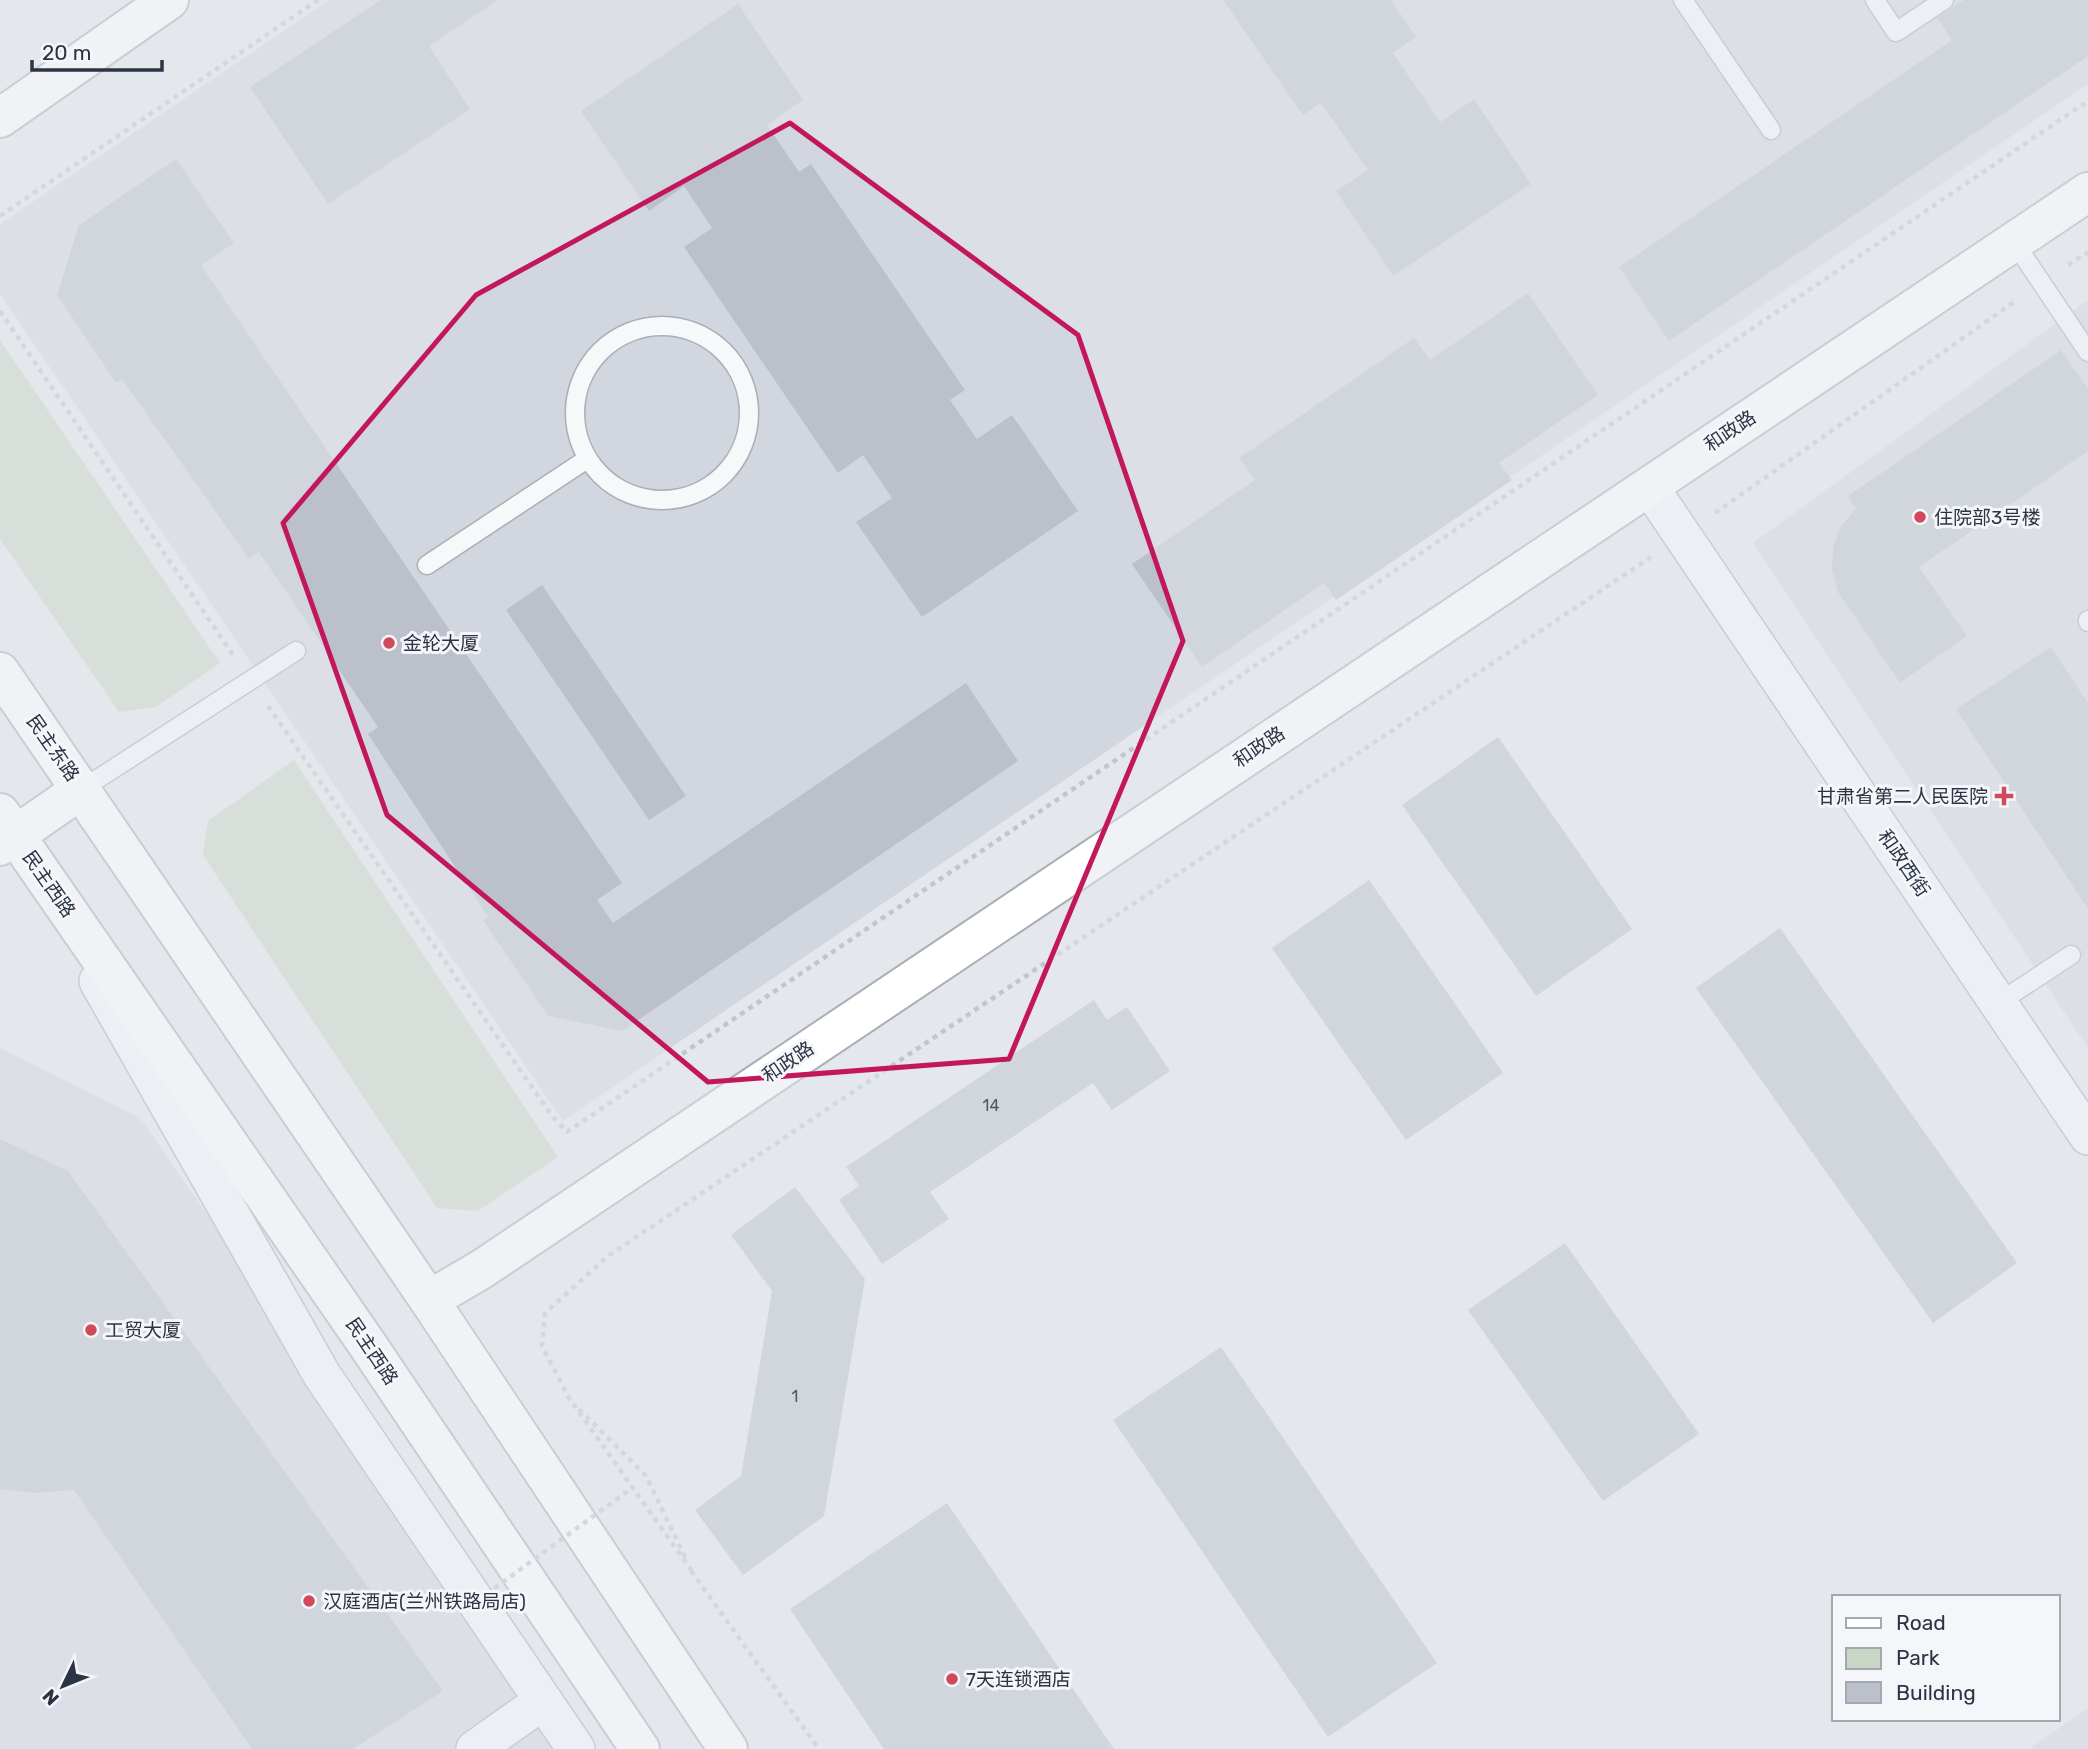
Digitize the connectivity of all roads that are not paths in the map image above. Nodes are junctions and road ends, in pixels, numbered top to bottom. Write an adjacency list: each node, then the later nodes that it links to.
1 (169, 0): 5 (main road)
2 (1683, 0): 6 (lane)
3 (1875, 0): 4 (lane)
4 (1944, 0)
5 (0, 118)
6 (1771, 130)
7 (2088, 192): 8 (main road, 和政路)
8 (2014, 242): 9 (lane); 11 (main road, 和政路)
9 (2088, 352)
10 (587, 459): 10 (lane); 12 (lane)
11 (1649, 486): 18 (street, 和政西街); 20 (main road, 和政路)
12 (427, 565)
13 (296, 651): 15 (lane)
14 (0, 672): 15 (main road, 民主东路)
15 (82, 789): 16 (main road); 20 (main road)
16 (4, 828): 21 (street, 民主西路); 24 (main road, 民主西路)
17 (2071, 955): 18 (lane)
18 (1998, 1003): 19 (street, 和政西街)
19 (2088, 1136)
20 (429, 1300): 25 (main road)
21 (543, 1701): 22 (street); 23 (street, 民主西路)
22 (475, 1749)
23 (576, 1749)
24 (640, 1749)
25 (728, 1749)

